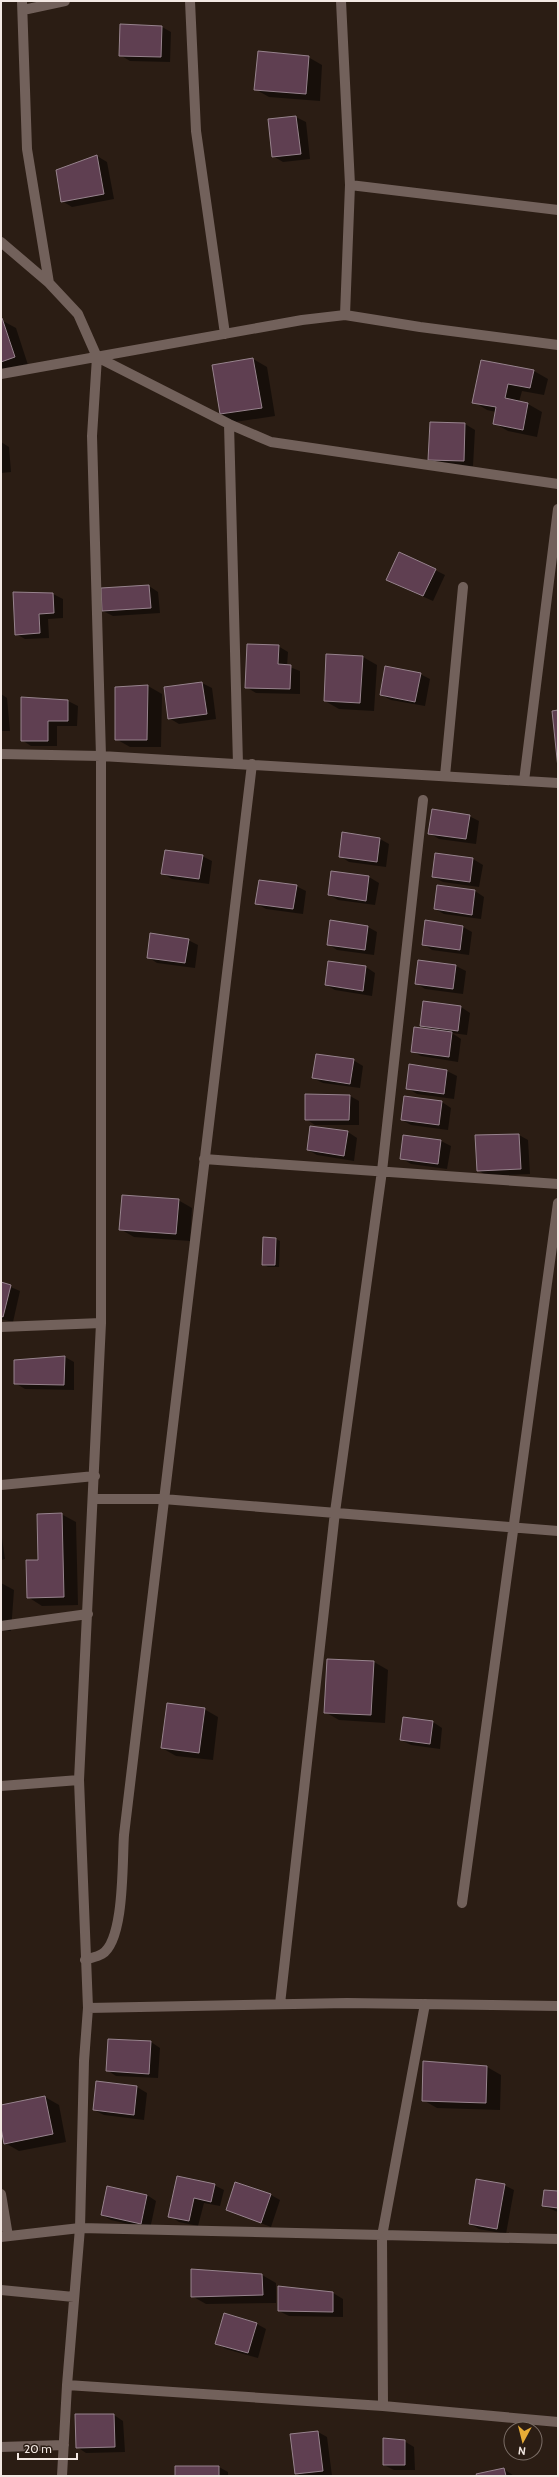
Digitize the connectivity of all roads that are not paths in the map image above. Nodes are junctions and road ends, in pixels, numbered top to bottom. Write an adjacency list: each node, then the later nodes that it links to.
1 (65, 1): 4 (street)
2 (190, 1): 10 (street)
3 (342, 1): 5 (street)
4 (23, 5): 8 (street)
5 (350, 185): 6 (street); 9 (street)
6 (558, 210)
7 (1, 242): 8 (street)
8 (49, 283): 12 (street)
9 (345, 315): 10 (street); 11 (street)
10 (225, 334): 12 (street)
11 (558, 345)
12 (97, 357): 13 (street); 14 (street); 19 (street)
13 (1, 374)
14 (229, 424): 15 (street); 20 (street)
15 (558, 484)
16 (558, 509): 23 (street)
17 (464, 587): 22 (street)
18 (1, 754): 19 (street)
19 (101, 756): 20 (street); 30 (street)
20 (238, 764): 21 (street)
21 (252, 764): 22 (street); 26 (street)
22 (445, 776): 23 (street)
23 (524, 781): 24 (street)
24 (558, 783)
25 (423, 800): 27 (street)
26 (204, 1159): 27 (street); 35 (street)
27 (382, 1172): 28 (street); 36 (street)
28 (558, 1184)
29 (558, 1203): 37 (street)
30 (101, 1323): 31 (street); 32 (street)
31 (1, 1327)
32 (95, 1476): 33 (street); 34 (street)
33 (1, 1485)
34 (94, 1499): 35 (street); 39 (street)
35 (164, 1499): 36 (street); 44 (street)
36 (335, 1512): 37 (street); 45 (street)
37 (513, 1527): 38 (street); 43 (street)
38 (558, 1531)
39 (88, 1614): 40 (street); 41 (street)
40 (1, 1626)
41 (79, 1780): 42 (street); 44 (street)
42 (1, 1786)
43 (462, 1903)
44 (85, 1960): 48 (street)
45 (280, 2004): 46 (street); 48 (street)
46 (426, 2004): 47 (street); 52 (street)
47 (558, 2006)
48 (88, 2008): 50 (street)
49 (1, 2194): 51 (street)
50 (80, 2228): 51 (street); 52 (street); 55 (street)
51 (4, 2236)
52 (382, 2236): 53 (street); 57 (street)
53 (558, 2239)
54 (1, 2290): 55 (street)
55 (74, 2297): 56 (street)
56 (67, 2385): 57 (street); 59 (street)
57 (383, 2406): 58 (street)
58 (558, 2422)
59 (64, 2445): 60 (street); 61 (street)
60 (1, 2447)
61 (62, 2476)

